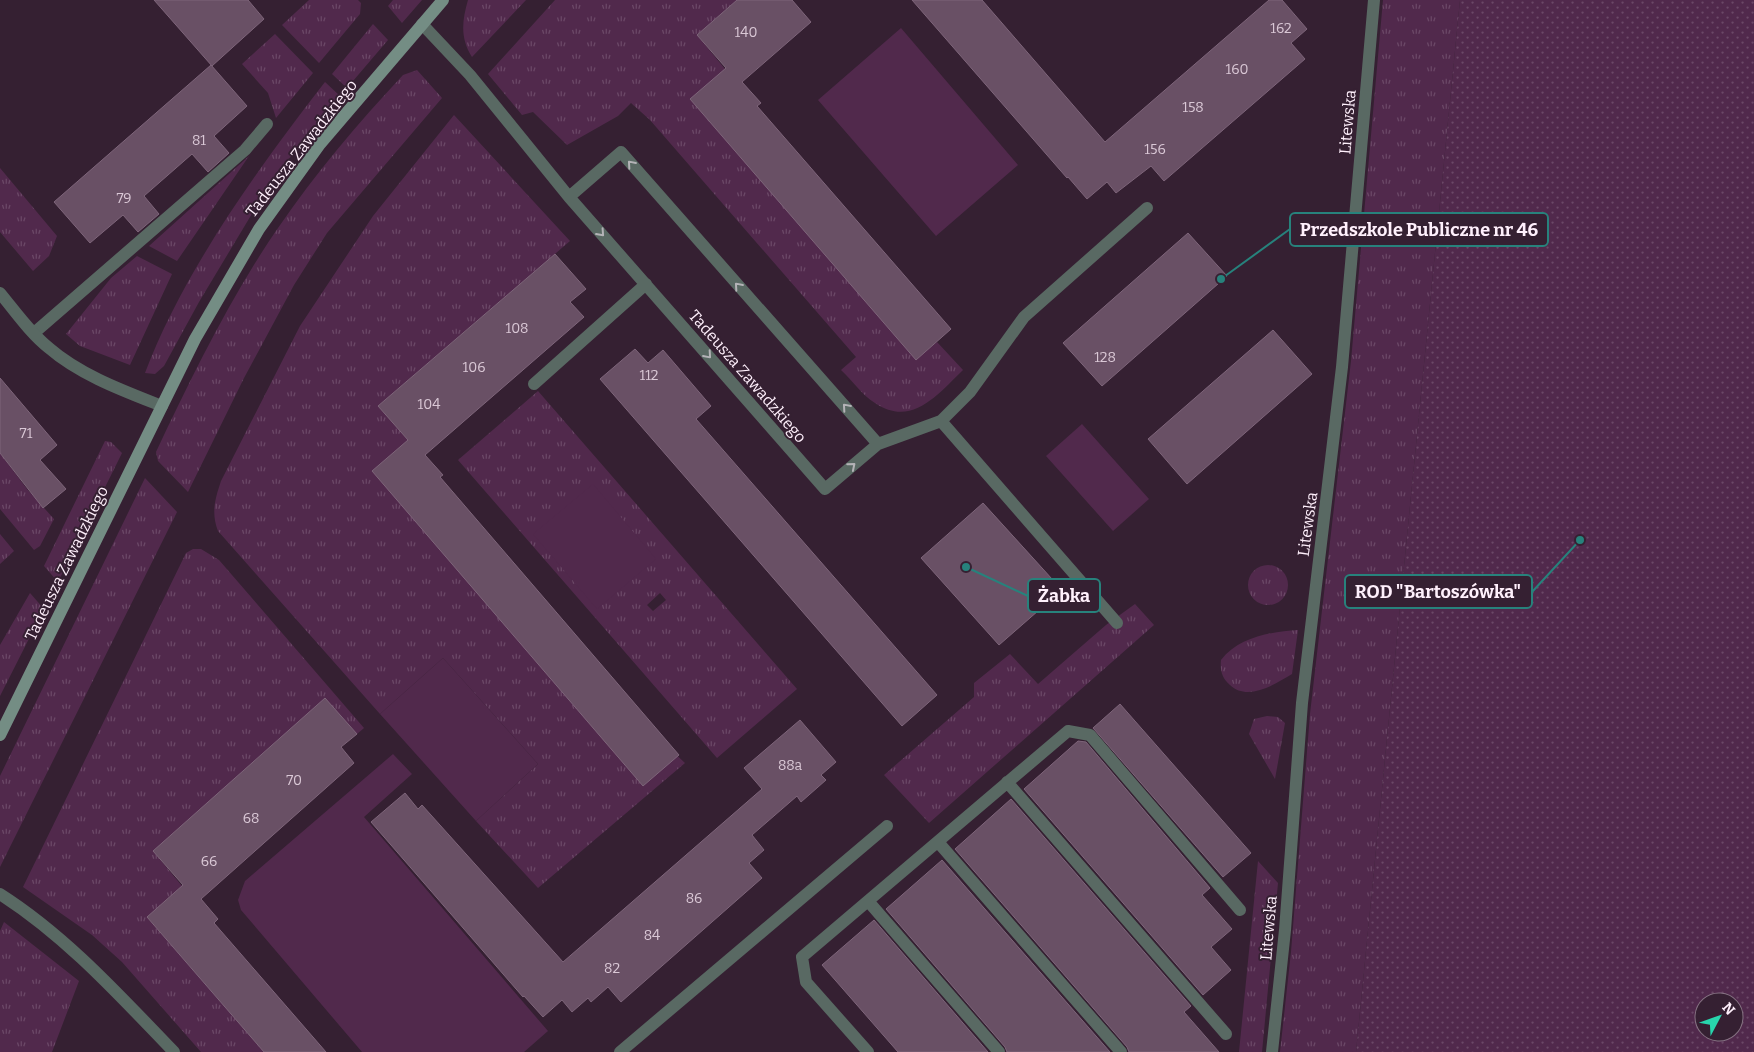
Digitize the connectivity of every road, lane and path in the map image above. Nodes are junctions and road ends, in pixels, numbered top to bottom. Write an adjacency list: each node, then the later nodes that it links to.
1 (443, 0): 3 (street, Tadeusza Zawadzkiego)
2 (1374, 0): 28 (street, Litewska)
3 (422, 24): 5 (street, Tadeusza Zawadzkiego); 11 (street, Tadeusza Zawadzkiego)
4 (267, 124): 9 (street)
5 (569, 197): 7 (street, Tadeusza Zawadzkiego, one-way to 7); 13 (street, one-way to 5)
6 (1147, 208): 12 (street)
7 (646, 284): 10 (street); 13 (street, Tadeusza Zawadzkiego, one-way to 13)
8 (0, 293): 9 (street)
9 (34, 333): 11 (street)
10 (534, 384)
11 (162, 406): 15 (street, Tadeusza Zawadzkiego)
12 (941, 421): 13 (street); 14 (street)
13 (878, 444)
14 (1117, 623)
15 (0, 734)
16 (1007, 782): 18 (street); 21 (street); 22 (street)
17 (887, 826): 24 (street)
18 (938, 842): 20 (street); 27 (street)
19 (0, 894): 23 (street)
20 (868, 901): 25 (street); 26 (street)
21 (1240, 910)
22 (1226, 1034)
23 (174, 1052)
24 (620, 1052)
25 (868, 1052)
26 (999, 1052)
27 (1121, 1052)
28 (1272, 1052)

